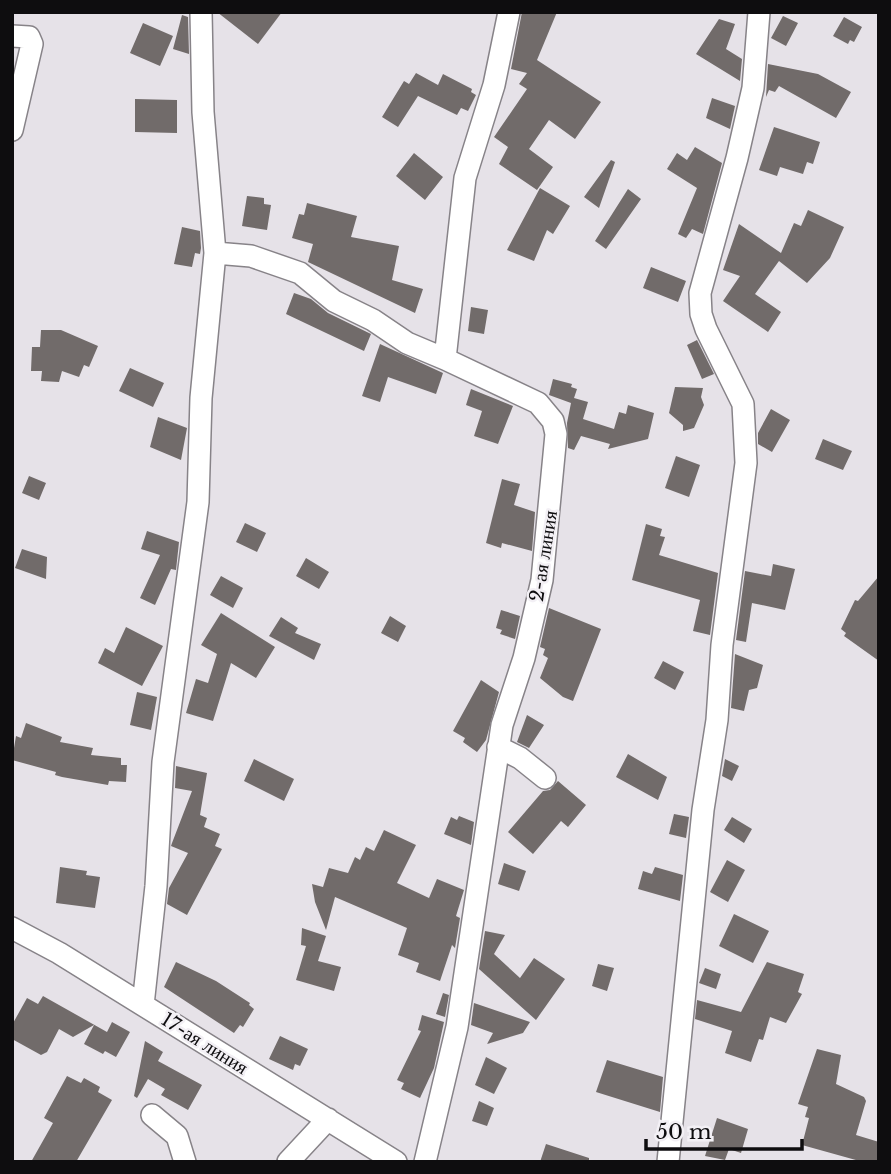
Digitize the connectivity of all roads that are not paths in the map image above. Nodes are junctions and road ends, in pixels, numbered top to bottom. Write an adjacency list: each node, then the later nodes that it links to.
1 (201, 12): 6 (street)
2 (509, 12): 7 (street)
3 (759, 12): 18 (street)
4 (12, 36): 5 (street)
5 (12, 130)
6 (215, 253): 7 (street, 2-ая линия); 11 (street)
7 (445, 359): 8 (street, 2-ая линия)
8 (498, 747): 9 (street); 17 (street, 2-ая линия)
9 (545, 778)
10 (12, 928): 11 (street, 17-ая линия)
11 (143, 1005): 13 (street, 17-ая линия)
12 (152, 1115): 14 (street)
13 (328, 1119): 15 (street); 16 (street, 17-ая линия)
14 (185, 1162)
15 (288, 1162)
16 (396, 1162)
17 (425, 1162)
18 (668, 1162)

